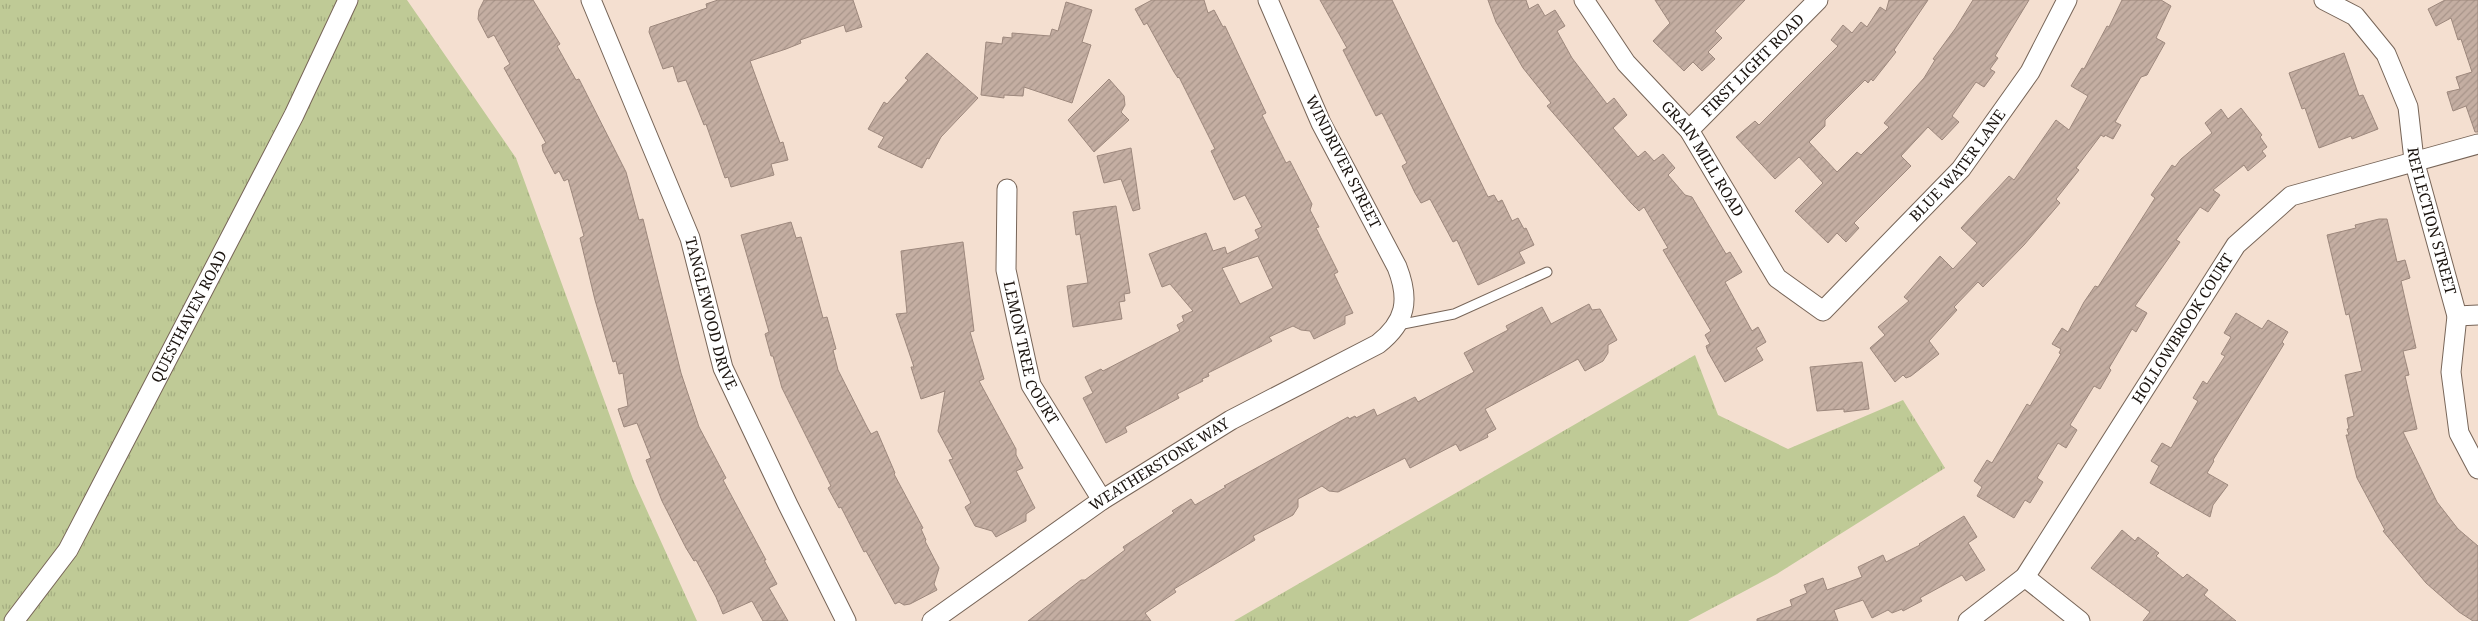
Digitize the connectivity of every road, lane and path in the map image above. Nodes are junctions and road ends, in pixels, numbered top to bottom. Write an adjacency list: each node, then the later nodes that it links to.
1 (348, 0): 20 (street, QUESTHAVEN ROAD)
2 (591, 0): 21 (street, TANGLEWOOD DRIVE)
3 (1268, 0): 16 (street, WINDRIVER STREET)
4 (1584, 0): 8 (street, GRAIN MILL ROAD)
5 (1818, 0): 8 (street, FIRST LIGHT ROAD)
6 (2067, 0): 13 (street, BLUE WATER LANE)
7 (2324, 0): 10 (street, REFLECTION STREET)
8 (1689, 130): 13 (street, GRAIN MILL ROAD)
9 (2478, 144): 10 (street, HOLLOWBROOK COURT)
10 (2414, 160): 15 (street, REFLECTION STREET); 19 (street, HOLLOWBROOK COURT)
11 (1007, 189): 18 (street, LEMON TREE COURT)
12 (1547, 272): 16 (lane)
13 (1822, 311)
14 (2478, 314): 15 (street)
15 (2457, 316): 17 (street, REFLECTION STREET)
16 (1398, 325): 18 (street, WEATHERSTONE WAY)
17 (2478, 469)
18 (1102, 500): 22 (street, WEATHERSTONE WAY)
19 (2025, 577): 23 (street, HOLLOWBROOK COURT); 24 (street)
20 (14, 621)
21 (846, 621)
22 (932, 621)
23 (1968, 621)
24 (2080, 621)

